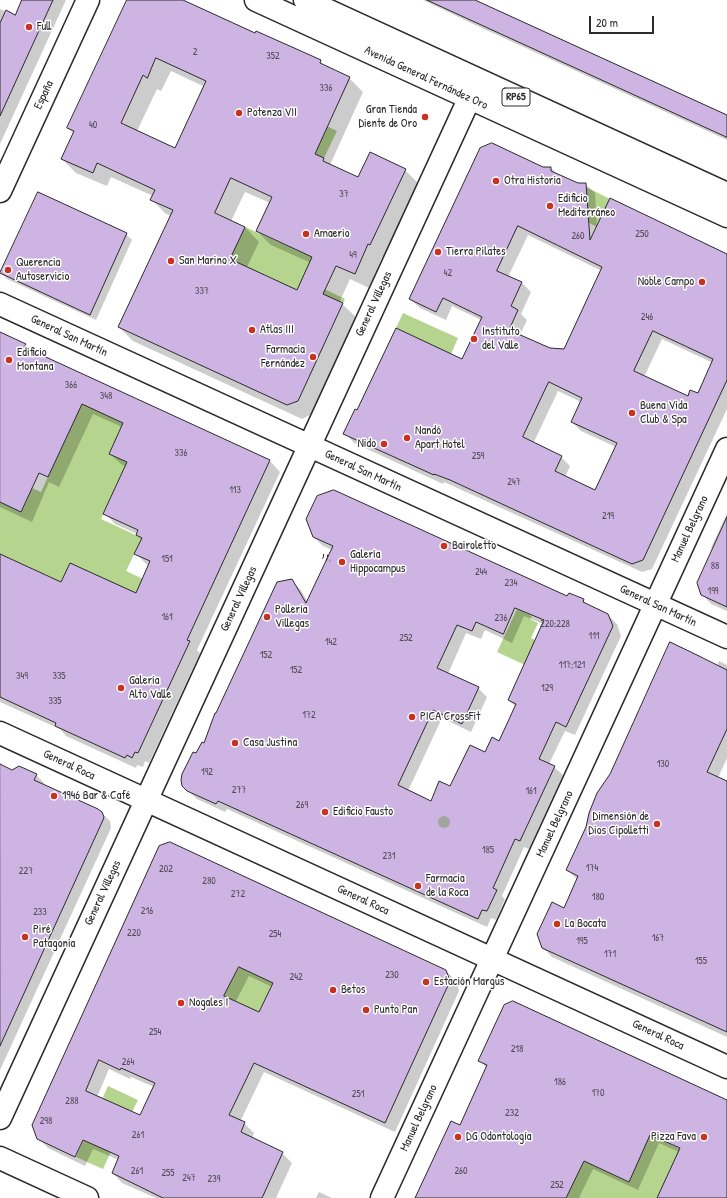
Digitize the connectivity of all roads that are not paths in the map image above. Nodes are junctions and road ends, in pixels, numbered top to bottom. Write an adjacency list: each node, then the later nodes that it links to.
1 (88, 0): 5 (street, España)
2 (256, 0): 4 (street, Avenida General Fernández Oro / RP65)
3 (305, 0): 4 (street, Avenida General Fernández Oro / RP65)
4 (473, 89): 6 (street, Avenida General Fernández Oro / RP65); 7 (street, Avenida General Fernández Oro / RP65); 9 (street, General Villegas)
5 (0, 190)
6 (727, 194)
7 (727, 216)
8 (0, 304): 9 (street, General San Martín)
9 (309, 446): 11 (street, General San Martín); 14 (street, General Villegas)
10 (727, 449): 11 (street, Manuel Belgrano)
11 (656, 604): 12 (street, General San Martín); 15 (street, Manuel Belgrano)
12 (727, 637)
13 (0, 733): 14 (street, General Roca)
14 (146, 800): 15 (street, General Roca); 17 (street, General Villegas)
15 (492, 959): 16 (street, General Roca); 20 (street, Manuel Belgrano)
16 (727, 1067)
17 (0, 1118)
18 (0, 1158): 19 (street)
19 (87, 1198)
20 (382, 1198)

